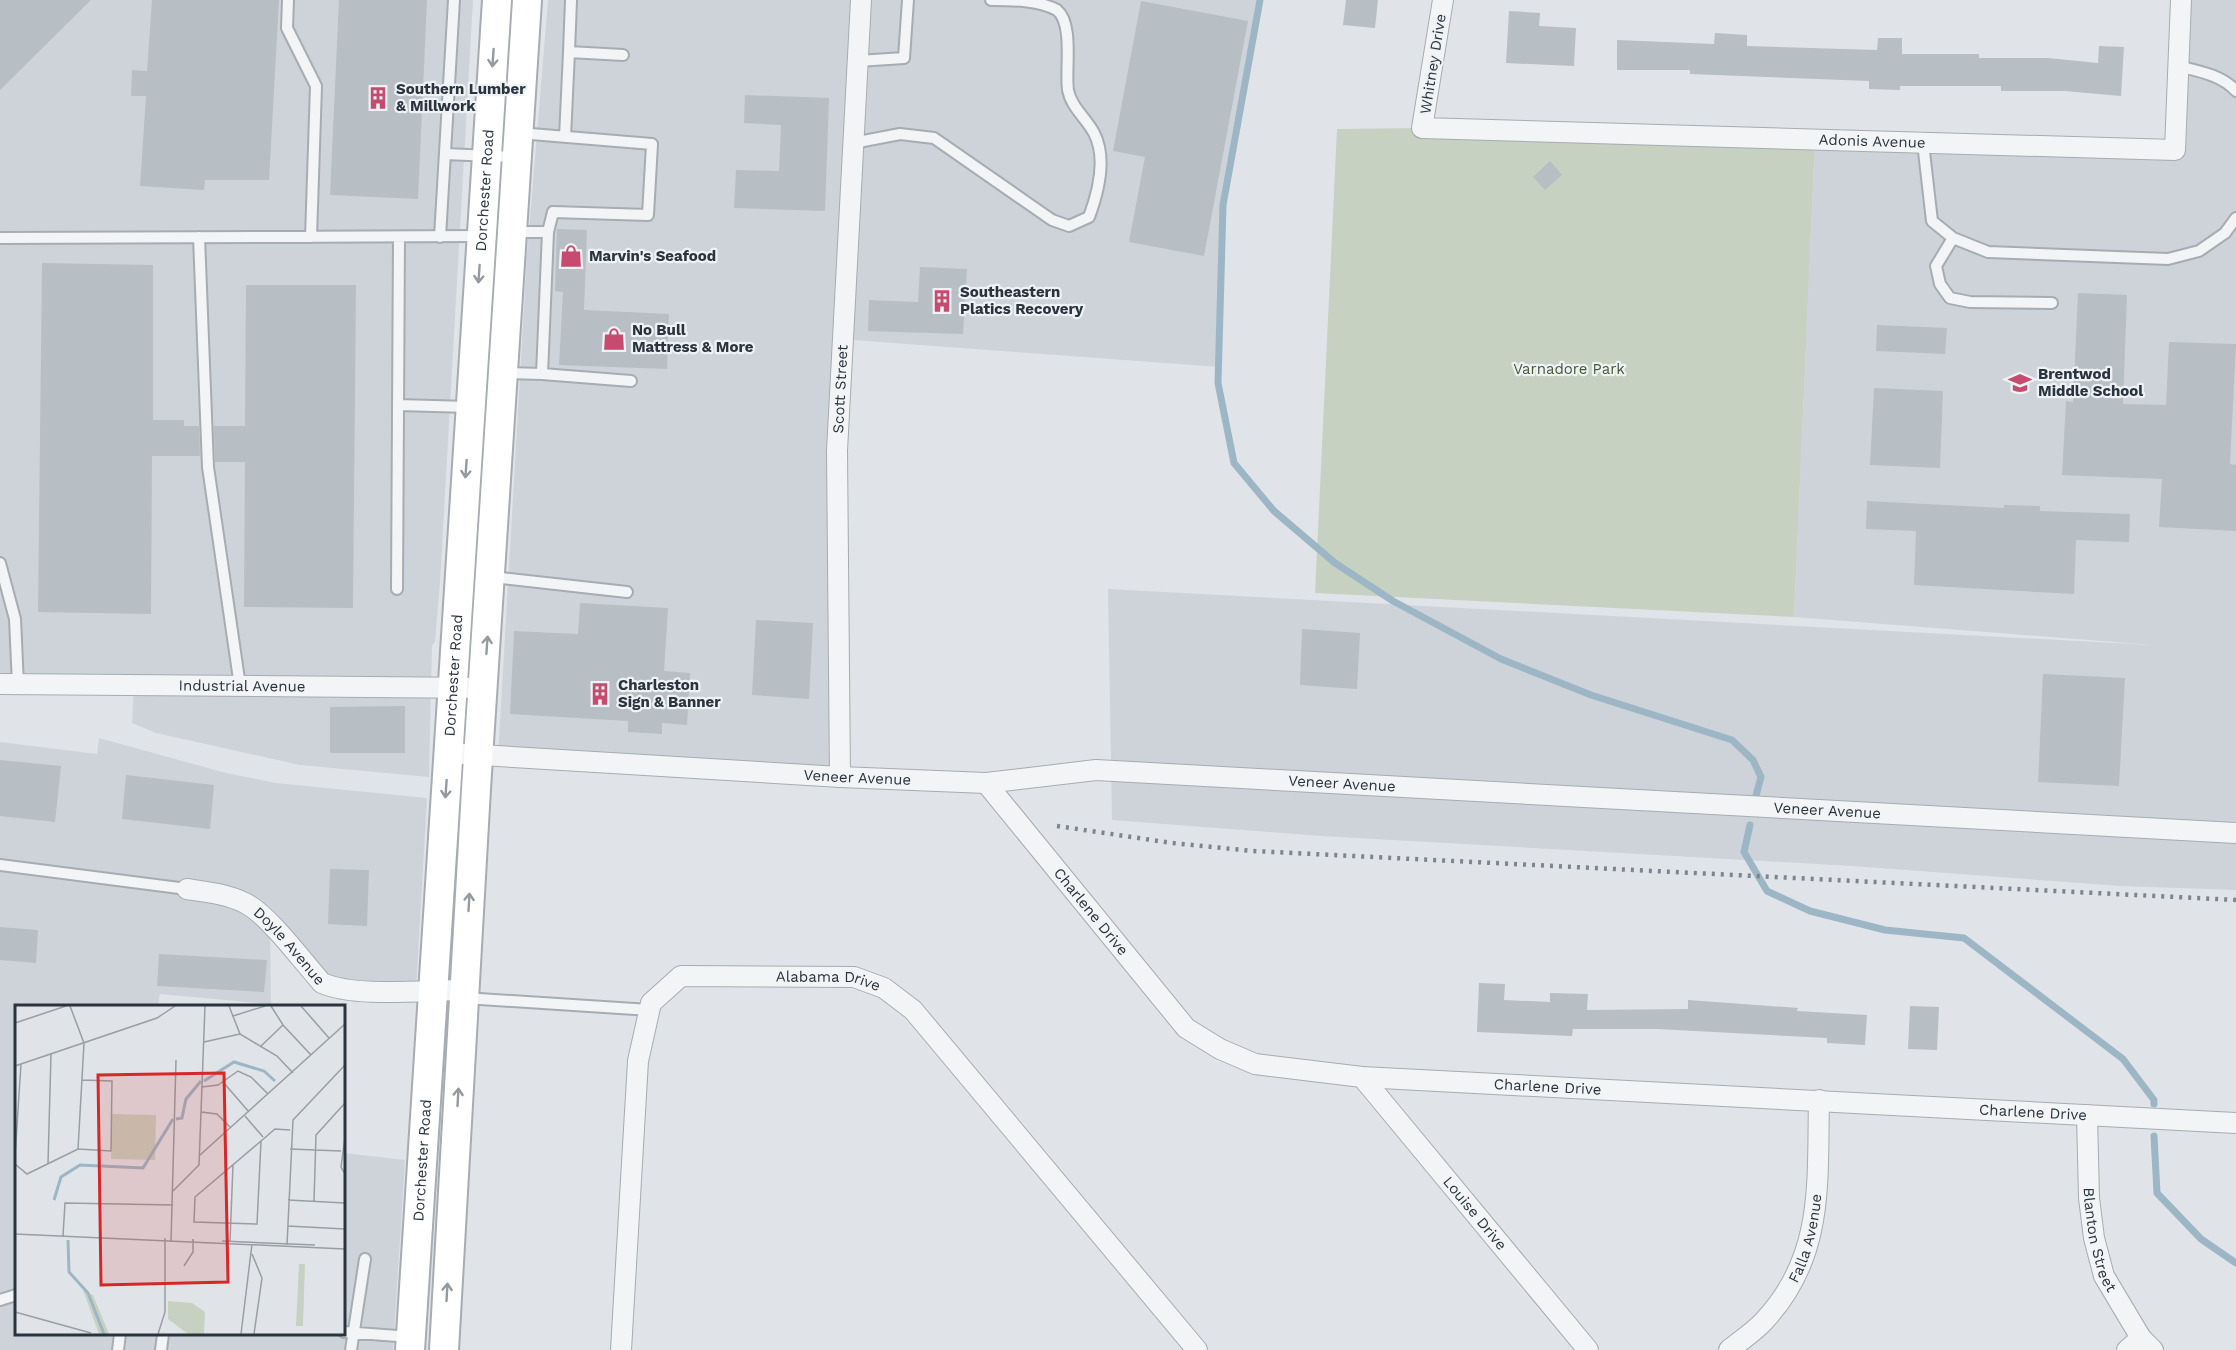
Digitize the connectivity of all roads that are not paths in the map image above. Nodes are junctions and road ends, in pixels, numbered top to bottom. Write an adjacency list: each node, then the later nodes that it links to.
1 (288, 0): 27 (lane)
2 (454, 0): 21 (lane)
3 (497, 0): 22 (main road, Dorchester Road, one-way to 22)
4 (527, 0): 20 (main road, Dorchester Road)
5 (571, 0): 11 (lane)
6 (861, 0): 13 (street, Scott Street)
7 (908, 0): 13 (lane)
8 (991, 0): 18 (lane)
9 (1443, 0): 16 (street, Whitney Drive)
10 (2181, 0): 14 (street, Adonis Avenue)
11 (569, 52): 12 (lane); 17 (lane)
12 (623, 55)
13 (858, 61): 18 (street, Scott Street)
14 (2178, 66): 15 (lane); 19 (street, Adonis Avenue)
15 (2236, 91)
16 (1422, 128): 19 (street, Adonis Avenue)
17 (565, 137): 20 (lane); 24 (lane)
18 (853, 143): 48 (street, Scott Street)
19 (1923, 143): 31 (lane)
20 (518, 145): 22 (lane); 25 (main road, Dorchester Road)
21 (445, 154): 22 (lane); 29 (lane)
22 (486, 155): 25 (main road, Dorchester Road)
23 (2236, 218): 31 (lane)
24 (548, 232): 25 (lane); 34 (lane)
25 (497, 234): 29 (lane); 33 (main road, Dorchester Road); 37 (main road, Dorchester Road, one-way to 37)
26 (199, 237): 27 (lane); 30 (lane); 43 (lane)
27 (311, 237): 28 (lane)
28 (399, 237): 29 (lane); 36 (lane)
29 (440, 237)
30 (0, 238)
31 (1953, 238): 32 (lane)
32 (2052, 303)
33 (504, 373): 34 (lane); 39 (main road, Dorchester Road)
34 (542, 374): 35 (lane)
35 (631, 381)
36 (398, 405): 37 (lane); 40 (lane)
37 (470, 407): 44 (main road, Dorchester Road, one-way to 44)
38 (0, 563): 42 (lane)
39 (491, 577): 41 (lane); 45 (main road, Dorchester Road, one-way to 39)
40 (397, 589)
41 (627, 592)
42 (9, 684): 43 (street, Industrial Avenue)
43 (240, 686): 44 (street, Industrial Avenue)
44 (452, 686): 45 (street, Industrial Avenue); 46 (main road, Dorchester Road)
45 (483, 688): 47 (main road, Dorchester Road)
46 (448, 753): 47 (street, Veneer Avenue); 53 (main road, Dorchester Road, one-way to 53)
47 (478, 755): 48 (street, Veneer Avenue); 54 (main road, Dorchester Road, one-way to 47)
48 (840, 777): 49 (street, Veneer Avenue)
49 (986, 783): 50 (street, Veneer Avenue); 56 (street, Charlene Drive)
50 (2236, 833)
51 (0, 865): 52 (lane)
52 (187, 889): 53 (street, Doyle Avenue)
53 (433, 990): 54 (street, Doyle Avenue); 66 (main road, Dorchester Road)
54 (464, 994): 55 (lane); 71 (main road, Dorchester Road, one-way to 54)
55 (650, 1010): 72 (street, Alabama Drive); 73 (street, Alabama Drive)
56 (1362, 1077): 57 (street, Charlene Drive); 74 (street, Louise Drive)
57 (1819, 1100): 58 (street, Charlene Drive); 75 (street, Falla Avenue)
58 (2087, 1115): 59 (street, Charlene Drive); 67 (street, Blanton Street)
59 (2236, 1123)
60 (365, 1259): 63 (lane)
61 (15, 1295): 62 (lane)
62 (0, 1300)
63 (348, 1332): 66 (lane); 70 (lane)
64 (120, 1335): 68 (lane)
65 (163, 1335): 69 (lane)
66 (411, 1344)
67 (2140, 1346)
68 (118, 1350)
69 (161, 1350)
70 (351, 1350)
71 (444, 1350)
72 (621, 1350)
73 (1197, 1350)
74 (1588, 1350)
75 (1729, 1350)

